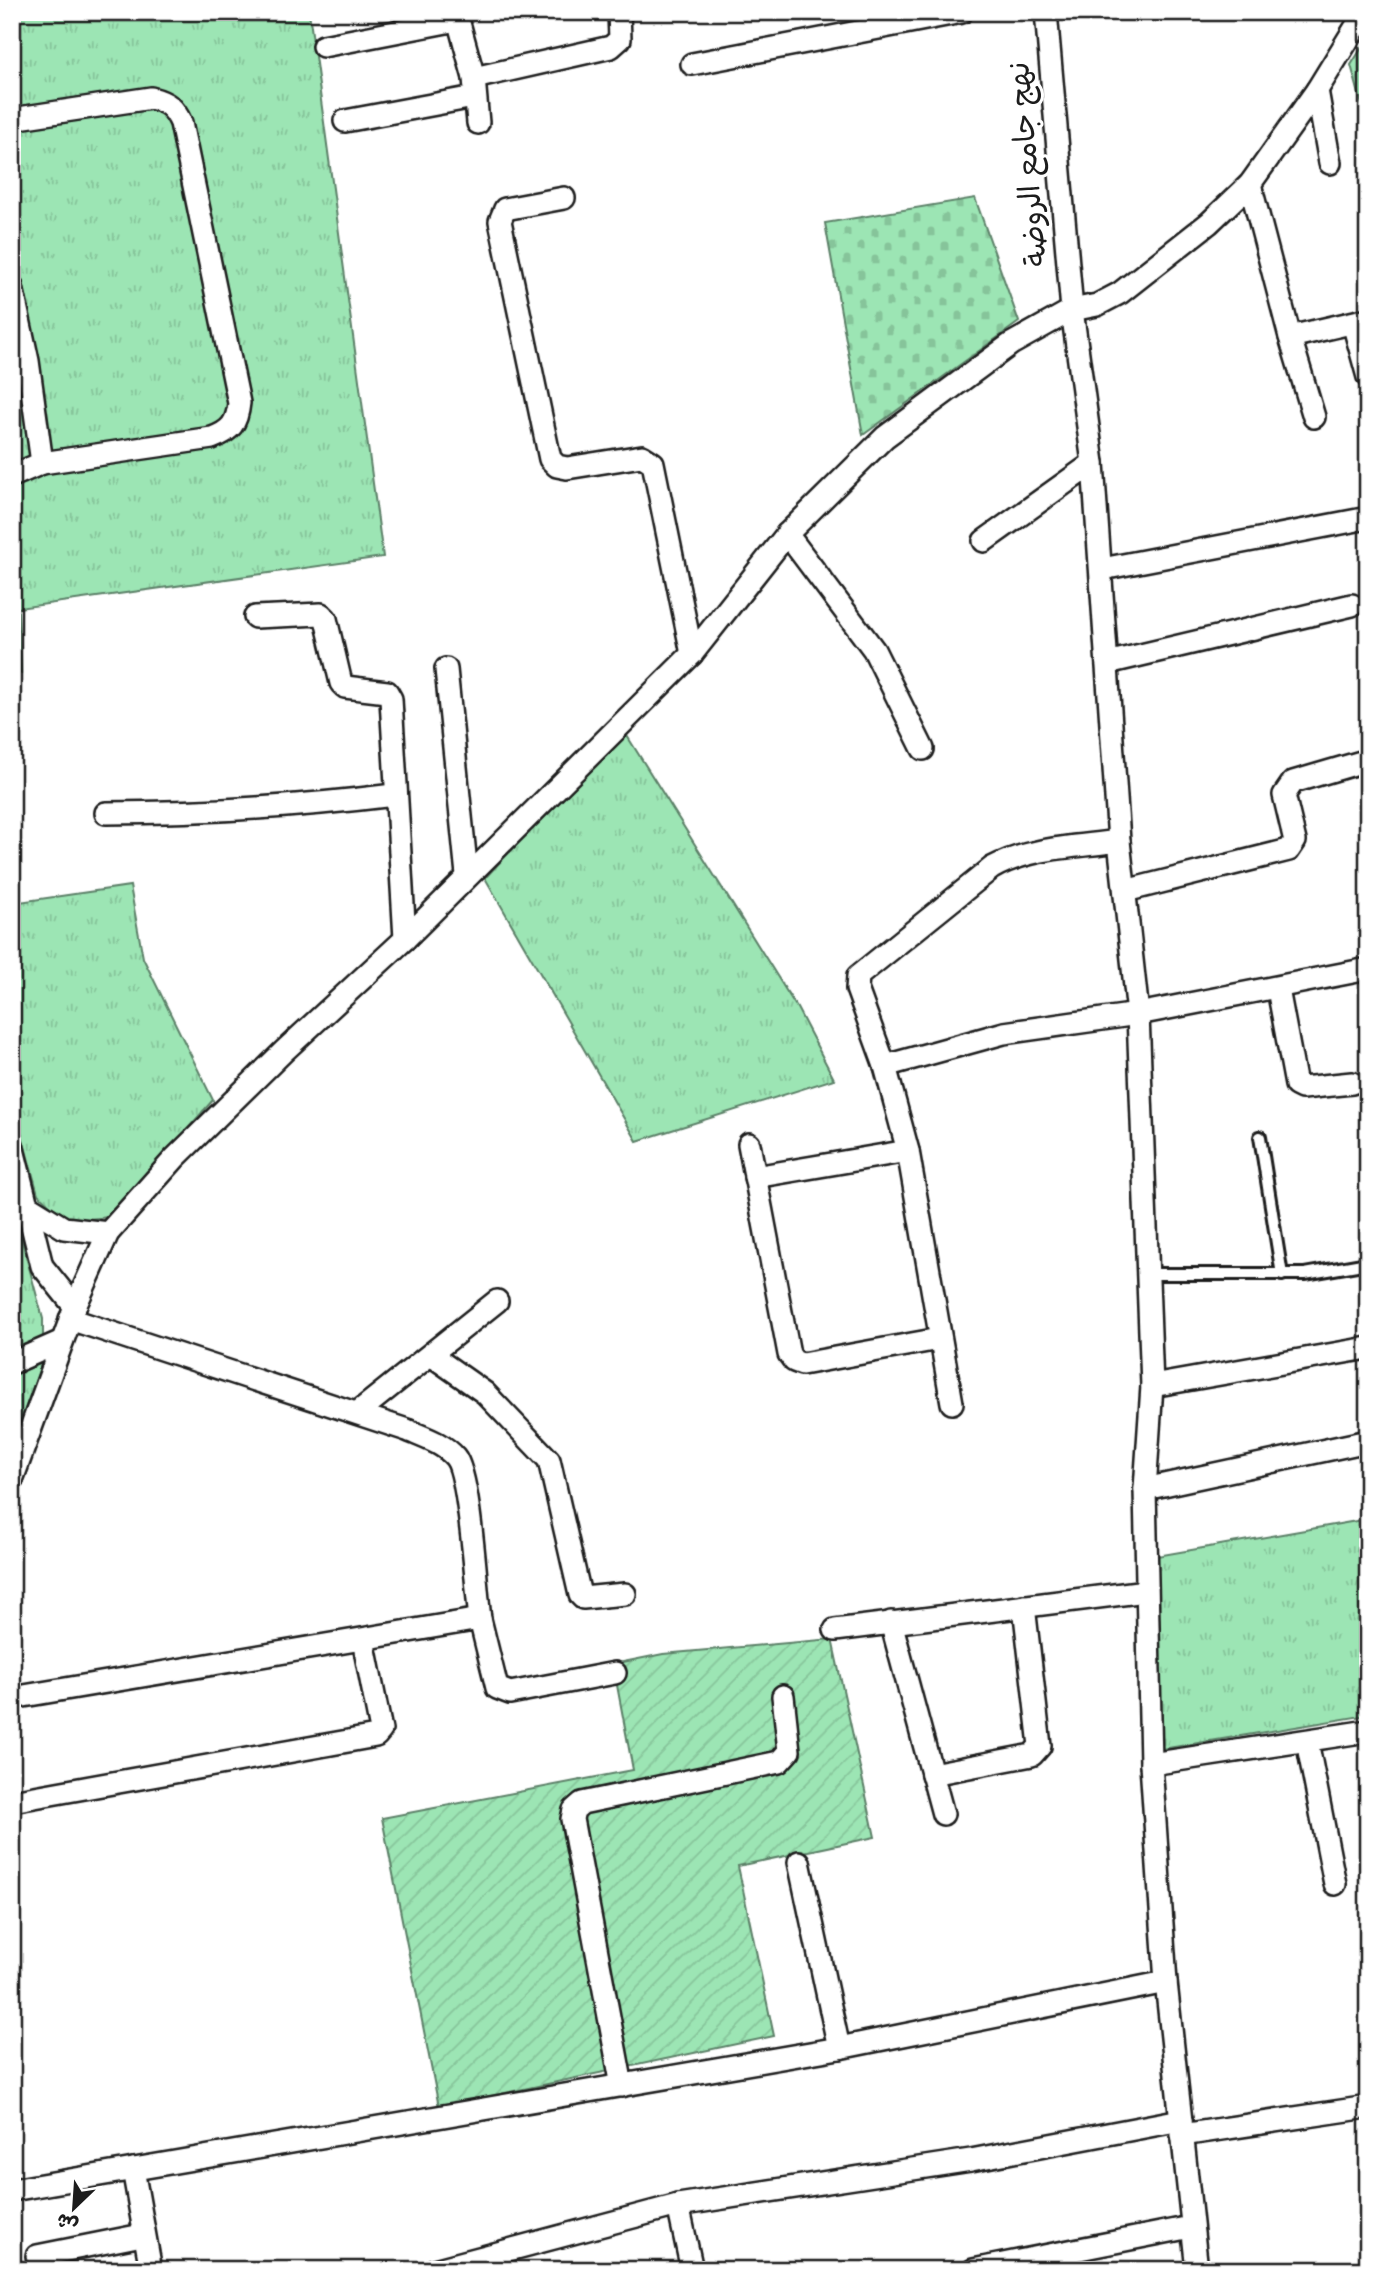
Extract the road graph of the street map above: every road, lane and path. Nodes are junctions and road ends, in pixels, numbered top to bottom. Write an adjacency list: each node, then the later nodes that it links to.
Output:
1 (619, 12): 8 (street)
2 (962, 12): 7 (street)
3 (1046, 12): 17 (street, نهج جامع الروضة)
4 (1365, 12): 9 (street)
5 (457, 16): 6 (street); 8 (street)
6 (323, 46)
7 (692, 64)
8 (474, 88): 11 (street); 12 (street)
9 (1317, 90): 13 (street); 14 (street)
10 (12, 119): 22 (street)
11 (345, 121)
12 (478, 123)
13 (1330, 163)
14 (1250, 184): 17 (street); 19 (street)
15 (564, 198): 31 (street)
16 (12, 287): 22 (street)
17 (1072, 310): 23 (street, نهج جامع الروضة); 26 (street)
18 (1361, 321): 19 (street); 20 (street)
19 (1290, 337): 21 (street)
20 (1368, 377)
21 (1314, 417)
22 (42, 463): 24 (street)
23 (1093, 463): 27 (street); 28 (street, نهج جامع الروضة)
24 (12, 476)
25 (1368, 518): 28 (street)
26 (787, 534): 31 (street); 34 (street)
27 (984, 541)
28 (1102, 569): 32 (street, نهج جامع الروضة)
29 (1352, 605): 32 (street)
30 (254, 617): 36 (street)
31 (692, 653): 39 (street)
32 (1107, 663): 38 (street, نهج جامع الروضة)
33 (446, 669): 39 (street)
34 (923, 749)
35 (1368, 760): 40 (street)
36 (394, 796): 37 (street); 41 (street)
37 (106, 813)
38 (1119, 841): 40 (street, نهج جامع الروضة); 45 (street)
39 (467, 875): 41 (street)
40 (1125, 891): 44 (street, نهج جامع الروضة)
41 (405, 939): 53 (street)
42 (1368, 969): 43 (street)
43 (1278, 989): 44 (street); 46 (street)
44 (1138, 1014): 45 (street); 55 (street, نهج جامع الروضة)
45 (885, 1066): 50 (street)
46 (1352, 1083)
47 (1260, 1137): 56 (lane)
48 (749, 1144): 51 (street)
49 (12, 1145): 52 (street)
50 (908, 1151): 51 (street); 59 (street)
51 (755, 1177): 59 (street)
52 (23, 1203): 53 (street); 58 (street)
53 (108, 1233): 58 (street)
54 (1368, 1263): 56 (lane)
55 (1150, 1275): 56 (lane); 64 (street, نهج جامع الروضة)
56 (1282, 1275)
57 (496, 1301): 62 (street)
58 (72, 1313): 60 (street); 66 (street)
59 (939, 1339): 65 (street)
60 (62, 1340): 63 (street); 68 (street)
61 (1368, 1349): 64 (street)
62 (431, 1355): 66 (street); 71 (street)
63 (12, 1363)
64 (1152, 1386): 69 (street, نهج جامع الروضة)
65 (952, 1403)
66 (357, 1413): 73 (street)
67 (1368, 1441): 69 (street)
68 (12, 1479)
69 (1145, 1489): 70 (street, نهج جامع الروضة)
70 (1146, 1591): 72 (street); 82 (street, نهج جامع الروضة)
71 (625, 1594)
72 (1024, 1606): 74 (street); 83 (street)
73 (480, 1619): 76 (street); 77 (street)
74 (891, 1622): 75 (street); 83 (street)
75 (835, 1630)
76 (363, 1640): 79 (street); 84 (street)
77 (615, 1674)
78 (783, 1696): 90 (street)
79 (12, 1698)
80 (1368, 1731): 81 (street)
81 (1307, 1741): 82 (street); 87 (street)
82 (1151, 1764): 88 (street, نهج جامع الروضة)
83 (932, 1774): 85 (street)
84 (12, 1801)
85 (943, 1814)
86 (799, 1861): 89 (street)
87 (1335, 1884)
88 (1166, 1982): 89 (street); 92 (street, نهج جامع الروضة)
89 (839, 2048): 90 (street)
90 (622, 2086): 93 (street)
91 (1368, 2107): 92 (street)
92 (1181, 2128): 95 (street); 96 (street, نهج جامع الروضة)
93 (134, 2169): 94 (street); 97 (street)
94 (12, 2190)
95 (678, 2205): 99 (street); 102 (street)
96 (1191, 2227): 103 (street); 104 (street, نهج جامع الروضة)
97 (142, 2235): 98 (street); 100 (street)
98 (37, 2256)
99 (502, 2260): 101 (street)
100 (150, 2270)
101 (434, 2270)
102 (692, 2270)
103 (973, 2270)
104 (1197, 2270)

